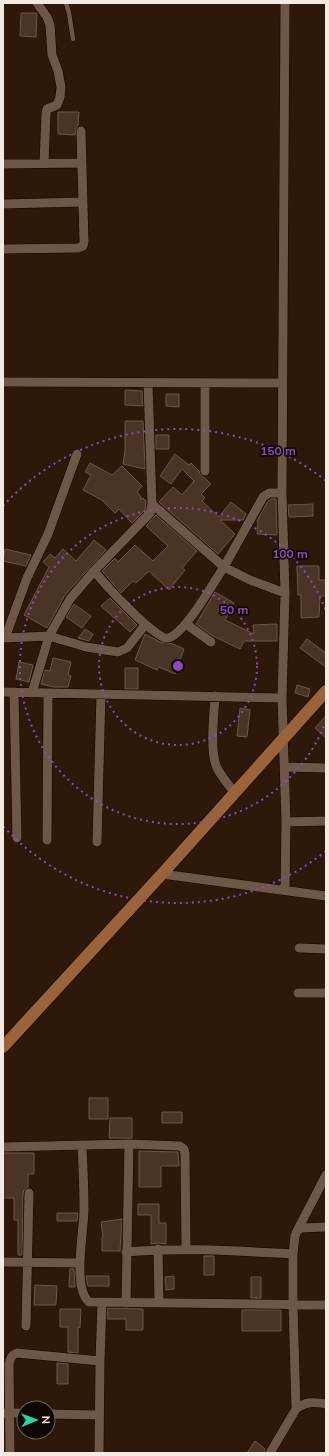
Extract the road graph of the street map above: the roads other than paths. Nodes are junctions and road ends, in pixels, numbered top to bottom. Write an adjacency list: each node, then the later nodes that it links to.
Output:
1 (37, 3): 6 (street)
2 (66, 3): 4 (lane)
3 (285, 3): 15 (street)
4 (73, 40)
5 (81, 131): 7 (street)
6 (44, 163): 7 (street); 8 (street)
7 (81, 163): 9 (street)
8 (3, 164)
9 (83, 202): 10 (street); 11 (street)
10 (3, 204)
11 (3, 249)
12 (3, 382): 13 (street)
13 (148, 383): 14 (street); 19 (street)
14 (205, 383): 15 (street); 17 (street)
15 (282, 383): 18 (street)
16 (77, 454): 26 (street)
17 (204, 471)
18 (282, 493): 20 (street); 22 (street)
19 (152, 504): 20 (street); 21 (street)
20 (224, 567): 22 (street); 23 (street)
21 (94, 571): 24 (street); 25 (street)
22 (284, 593): 35 (street)
23 (186, 624): 24 (street); 27 (street)
24 (145, 625): 25 (street)
25 (49, 636): 26 (street); 31 (street)
26 (4, 638)
27 (211, 642)
28 (326, 691): 36 (street)
29 (3, 692): 30 (street)
30 (14, 692): 31 (street); 42 (street)
31 (32, 693): 32 (street)
32 (48, 693): 33 (street); 43 (street)
33 (101, 694): 34 (street); 44 (street)
34 (215, 696): 35 (street); 39 (street)
35 (282, 698): 36 (street)
36 (283, 739): 37 (street); 39 (street)
37 (285, 767): 38 (street); 41 (street)
38 (326, 768)
39 (235, 793): 45 (street)
40 (326, 821): 41 (street)
41 (286, 822): 46 (street)
42 (17, 838)
43 (47, 840)
44 (97, 842)
45 (162, 874): 46 (street); 52 (street)
46 (285, 890): 47 (street)
47 (326, 896)
48 (299, 948): 49 (street)
49 (326, 949)
50 (298, 993): 51 (street)
51 (326, 993)
52 (3, 1047)
53 (129, 1144): 54 (street); 62 (street); 63 (street)
54 (82, 1145): 55 (street); 67 (street)
55 (3, 1147)
56 (326, 1175): 57 (street)
57 (323, 1186): 60 (street)
58 (29, 1193): 66 (street)
59 (326, 1227): 60 (street)
60 (297, 1231): 64 (street)
61 (158, 1249): 62 (street); 63 (street); 69 (street)
62 (186, 1249): 64 (street)
63 (126, 1252): 70 (street)
64 (293, 1254): 71 (street)
65 (3, 1262): 66 (street)
66 (28, 1262): 67 (street); 73 (street)
67 (79, 1263): 68 (street)
68 (102, 1302): 70 (street); 74 (street)
69 (159, 1302): 70 (street); 71 (street)
70 (126, 1303)
71 (294, 1305): 72 (street); 76 (street)
72 (326, 1305)
73 (26, 1326)
74 (100, 1361): 77 (street); 80 (street)
75 (326, 1404): 76 (street)
76 (296, 1409): 83 (street)
77 (6, 1412): 78 (street); 81 (street)
78 (16, 1413)
79 (56, 1414): 80 (street)
80 (99, 1415): 82 (street)
81 (10, 1453)
82 (99, 1453)
83 (270, 1453)

